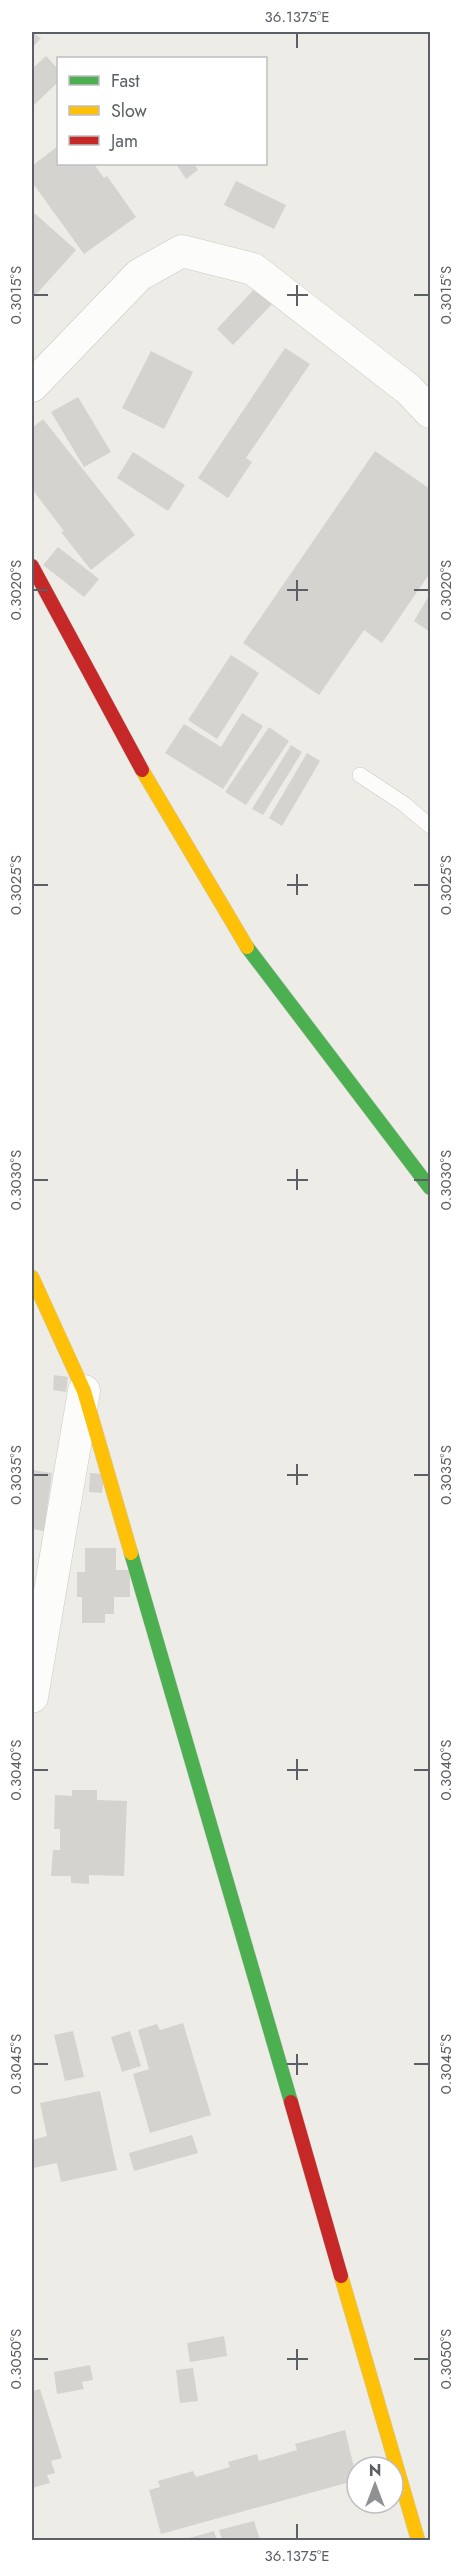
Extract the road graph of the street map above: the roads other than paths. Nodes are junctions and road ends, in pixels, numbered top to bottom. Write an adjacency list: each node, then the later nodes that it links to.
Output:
1 (35, 374): 2 (street)
2 (430, 412)
3 (32, 566): 6 (street)
4 (360, 775): 5 (lane)
5 (430, 826)
6 (430, 1188)
7 (32, 1277): 8 (street)
8 (84, 1391): 9 (street); 10 (street)
9 (32, 1696)
10 (418, 2541)

